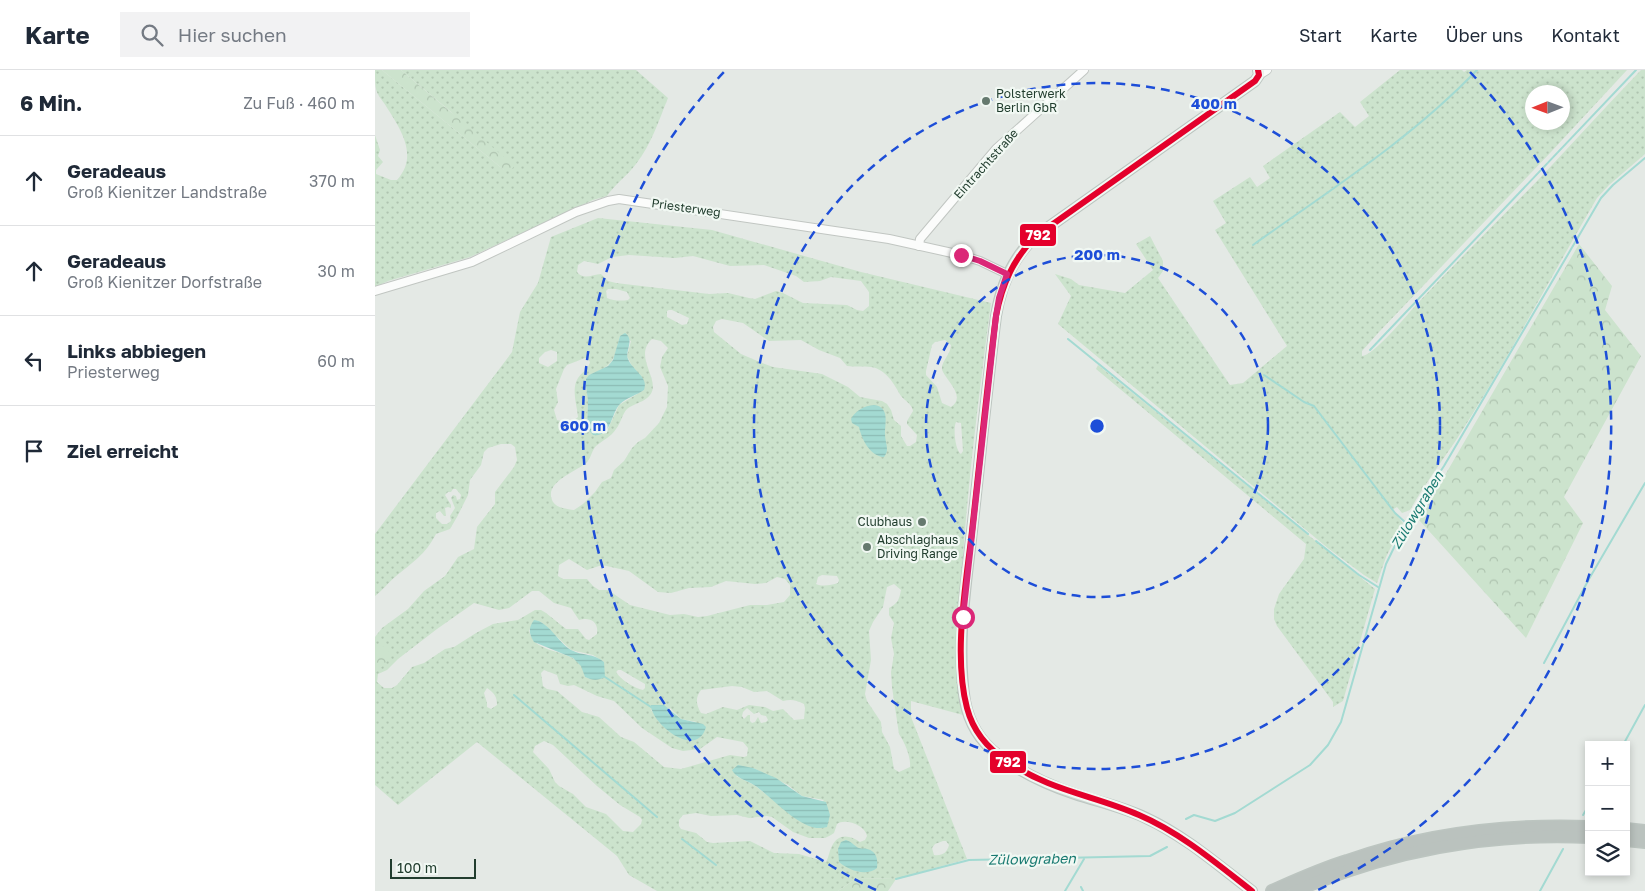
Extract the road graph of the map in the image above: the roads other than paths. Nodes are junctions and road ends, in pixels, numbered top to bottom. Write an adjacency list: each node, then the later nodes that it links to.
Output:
1 (1084, 70): 3 (street, Eintrachtstraße)
2 (1262, 72): 4 (main road)
3 (919, 246): 4 (street, Priesterweg); 5 (street, Priesterweg)
4 (1007, 274): 12 (main road)
5 (375, 291)
6 (1585, 827): 13 (highway)
7 (1630, 829): 8 (highway)
8 (1645, 831)
9 (1585, 837): 14 (highway)
10 (1630, 840): 11 (highway)
11 (1645, 842)
12 (1252, 891)
13 (1272, 891)
14 (1295, 891)

